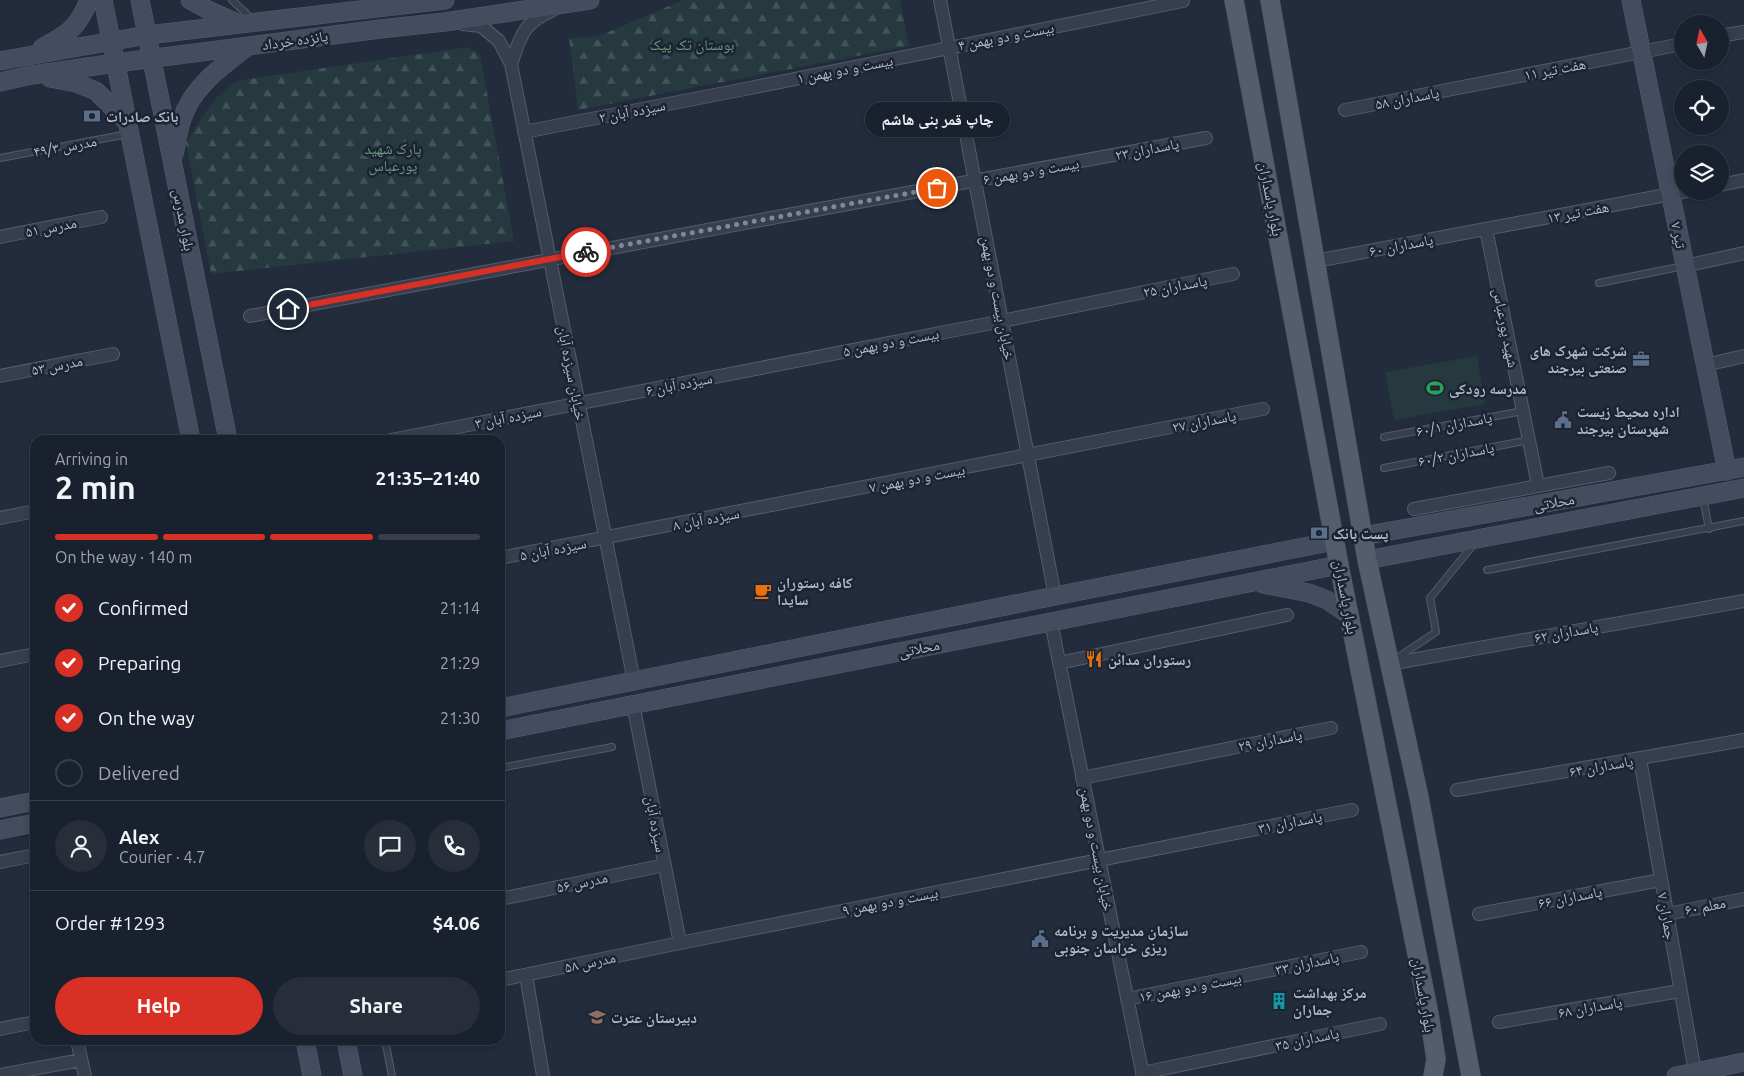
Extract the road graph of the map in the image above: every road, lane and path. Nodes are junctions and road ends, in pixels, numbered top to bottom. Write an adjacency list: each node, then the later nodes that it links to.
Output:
1 (89, 0): 26 (main road)
2 (103, 0): 21 (main road)
3 (140, 0): 20 (main road, بلوار مدرس)
4 (190, 0): 16 (main road)
5 (232, 0): 16 (lane)
6 (445, 0): 14 (main road, پانزده خرداد)
7 (590, 0): 13 (main road, پانزده خرداد)
8 (940, 0): 24 (street, خیابان بیست و دو بهمن)
9 (1234, 0): 88 (main road, بلوار پاسداران)
10 (1270, 0): 53 (main road, بلوار پاسداران)
11 (1631, 0): 25 (main road, ۷ تیر)
12 (1183, 1): 24 (street, بیست و دو بهمن ۴)
13 (566, 4): 15 (main road, پانزده خرداد); 30 (street, خیابان سیزده آبان)
14 (374, 10): 16 (main road, پانزده خرداد); 17 (main road)
15 (445, 22): 17 (main road, پانزده خرداد); 30 (street, خیابان سیزده آبان)
16 (248, 24): 20 (main road, پانزده خرداد)
17 (377, 29): 23 (main road, پانزده خرداد)
18 (1744, 32): 19 (street)
19 (1729, 34)
20 (147, 36): 21 (main road, پانزده خرداد); 27 (main road, بلوار مدرس)
21 (111, 40): 26 (main road, پانزده خرداد); 29 (main road)
22 (1674, 46): 25 (street, هفت تیر ۱۱)
23 (247, 47): 27 (main road, پانزده خرداد); 41 (main road)
24 (949, 48): 34 (street, بیست و دو بهمن ۱); 44 (street, خیابان بیست و دو بهمن)
25 (1641, 52): 33 (street, هفت تیر ۱۱); 42 (main road, ۷ تیر)
26 (28, 55): 28 (main road, پانزده خرداد)
27 (152, 59): 29 (main road, پانزده خرداد); 41 (main road, بلوار مدرس)
28 (0, 61)
29 (116, 63): 31 (main road, پانزده خرداد); 36 (main road)
30 (511, 64): 37 (street, خیابان سیزده آبان)
31 (32, 75): 32 (main road, پانزده خرداد); 36 (main road)
32 (0, 82)
33 (1468, 86): 35 (street, پاسداران ۵۸)
34 (740, 90): 37 (street, سیزده آبان ۲)
35 (1345, 110)
36 (128, 128): 39 (lane, مدرس ۴۹/۳); 67 (main road)
37 (524, 132): 52 (street, خیابان سیزده آبان)
38 (1206, 138): 40 (street, پاسداران ۲۳)
39 (0, 158)
40 (1088, 160): 44 (street, بیست و دو بهمن ۶)
41 (172, 161): 68 (main road, بلوار مدرس)
42 (1674, 174)
43 (1744, 180): 45 (street)
44 (975, 181): 52 (street, بیست و دو بهمن ۶); 58 (street, خیابان بیست و دو بهمن)
45 (1729, 183)
46 (1674, 194): 49 (street, هفت تیر ۱۳)
47 (1680, 200): 54 (main road, ۷ تیر)
48 (101, 217): 50 (street, مدرس ۵۱)
49 (1486, 229): 53 (street, پاسداران ۶۰); 66 (street, شهید پورعباس)
50 (0, 237)
51 (1744, 254): 54 (street)
52 (550, 259): 57 (street, بیست و دو بهمن ۶); 64 (street, خیابان سیزده آبان)
53 (1316, 261): 85 (main road, بلوار پاسداران)
54 (1685, 266): 56 (lane); 62 (main road, ۷ تیر)
55 (1234, 274): 58 (street, پاسداران ۲۵)
56 (1599, 283)
57 (250, 316)
58 (1002, 321): 61 (street, بیست و دو بهمن ۵); 72 (street, خیابان بیست و دو بهمن)
59 (113, 354): 63 (street, مدرس ۵۳)
60 (1744, 356): 62 (street)
61 (780, 364): 64 (street, سیزده آبان ۶)
62 (1705, 365): 74 (main road, ۷ تیر)
63 (0, 376)
64 (578, 403): 69 (street, سیزده آبان ۳); 87 (street, خیابان سیزده آبان)
65 (1263, 409): 72 (street, پاسداران ۲۷)
66 (1523, 411): 70 (lane, پاسداران ۶۰/۱); 71 (street, شهید پورعباس)
67 (190, 435)
68 (227, 435)
69 (418, 435)
70 (1384, 437)
71 (1529, 440): 73 (lane, پاسداران ۶۰/۲); 76 (street, شهید پورعباس)
72 (1028, 456): 79 (street, بیست و دو بهمن ۷); 94 (street, خیابان بیست و دو بهمن)
73 (1384, 468)
74 (1735, 469): 85 (main road, محلاتی)
75 (1609, 473): 76 (street)
76 (1538, 485): 80 (street)
77 (1744, 488): 78 (main road, محلاتی)
78 (1703, 496): 84 (lane); 86 (main road, محلاتی)
79 (806, 499): 87 (street, سیزده آبان ۸)
80 (1414, 509)
81 (30, 512): 82 (street)
82 (0, 518)
83 (1744, 521): 84 (lane)
84 (1709, 529): 92 (lane)
85 (1363, 536): 88 (main road); 90 (main road, بلوار پاسداران)
86 (1480, 538): 90 (main road, محلاتی); 102 (lane)
87 (605, 539): 89 (street, سیزده آبان ۵); 103 (street, خیابان سیزده آبان)
88 (1334, 542): 91 (main road, بلوار پاسداران); 94 (main road, محلاتی)
89 (505, 557)
90 (1367, 560): 91 (main road); 102 (main road, بلوار پاسداران)
91 (1339, 565): 93 (main road, محلاتی); 97 (main road, بلوار پاسداران)
92 (1486, 570)
93 (1256, 582): 97 (main road); 98 (main road, محلاتی)
94 (1055, 596): 103 (main road, محلاتی)
95 (1744, 601): 102 (street, پاسداران ۶۲)
96 (1288, 615): 101 (street)
97 (1349, 615): 153 (main road, بلوار پاسداران)
98 (1051, 622): 101 (street, خیابان بیست و دو بهمن); 104 (main road, محلاتی)
99 (30, 655): 100 (street)
100 (0, 661)
101 (1059, 663): 112 (street, خیابان بیست و دو بهمن)
102 (1389, 664): 154 (main road, بلوار پاسداران)
103 (634, 681): 105 (main road, محلاتی)
104 (633, 704): 107 (main road, محلاتی); 122 (street, سیزده آبان)
105 (505, 707)
106 (1331, 728): 112 (street, پاسداران ۲۹)
107 (505, 730)
108 (1744, 740): 110 (street, پاسداران ۶۴)
109 (612, 746): 111 (lane)
110 (1640, 759): 113 (street, پاسداران ۶۴); 123 (street, جماران ۷)
111 (505, 767)
112 (1082, 778): 120 (street, خیابان بیست و دو بهمن)
113 (1457, 790)
114 (30, 802): 115 (main road)
115 (0, 808)
116 (1352, 810): 120 (street, پاسداران ۳۱)
117 (30, 824): 118 (main road)
118 (0, 830)
119 (30, 856): 121 (street)
120 (1099, 859): 128 (street, بیست و دو بهمن ۹); 134 (street, خیابان بیست و دو بهمن)
121 (0, 862)
122 (665, 865): 124 (street, مدرس ۵۶); 128 (street, سیزده آبان)
123 (1661, 880): 126 (street, پاسداران ۶۶); 127 (street, جماران ۷)
124 (505, 898)
125 (1744, 898): 127 (street, معلم ۶۰)
126 (1479, 914)
127 (1667, 914): 133 (street, جماران ۷)
128 (680, 943): 131 (street, مدرس ۵۸)
129 (1361, 952): 130 (street, پاسداران ۳۳)
130 (1253, 974): 134 (street, بیست و دو بهمن ۱۶)
131 (526, 975): 132 (street, مدرس ۵۸); 152 (street)
132 (505, 979)
133 (1680, 991): 135 (street, پاسداران ۶۸); 145 (street, جماران ۷)
134 (1127, 1000): 147 (street, خیابان بیست و دو بهمن)
135 (1500, 1022)
136 (30, 1023): 138 (street)
137 (1380, 1024): 147 (street, پاسداران ۳۵)
138 (0, 1029)
139 (78, 1045): 143 (street)
140 (306, 1045): 149 (main road)
141 (347, 1045): 150 (main road)
142 (386, 1045): 151 (lane)
143 (81, 1060): 146 (street); 148 (street)
144 (1744, 1062): 145 (main road)
145 (1695, 1072): 155 (main road)
146 (0, 1075)
147 (1143, 1075)
148 (84, 1076)
149 (312, 1076)
150 (353, 1076)
151 (392, 1076)
152 (543, 1076)
153 (1433, 1076)
154 (1471, 1076)
155 (1676, 1076)

